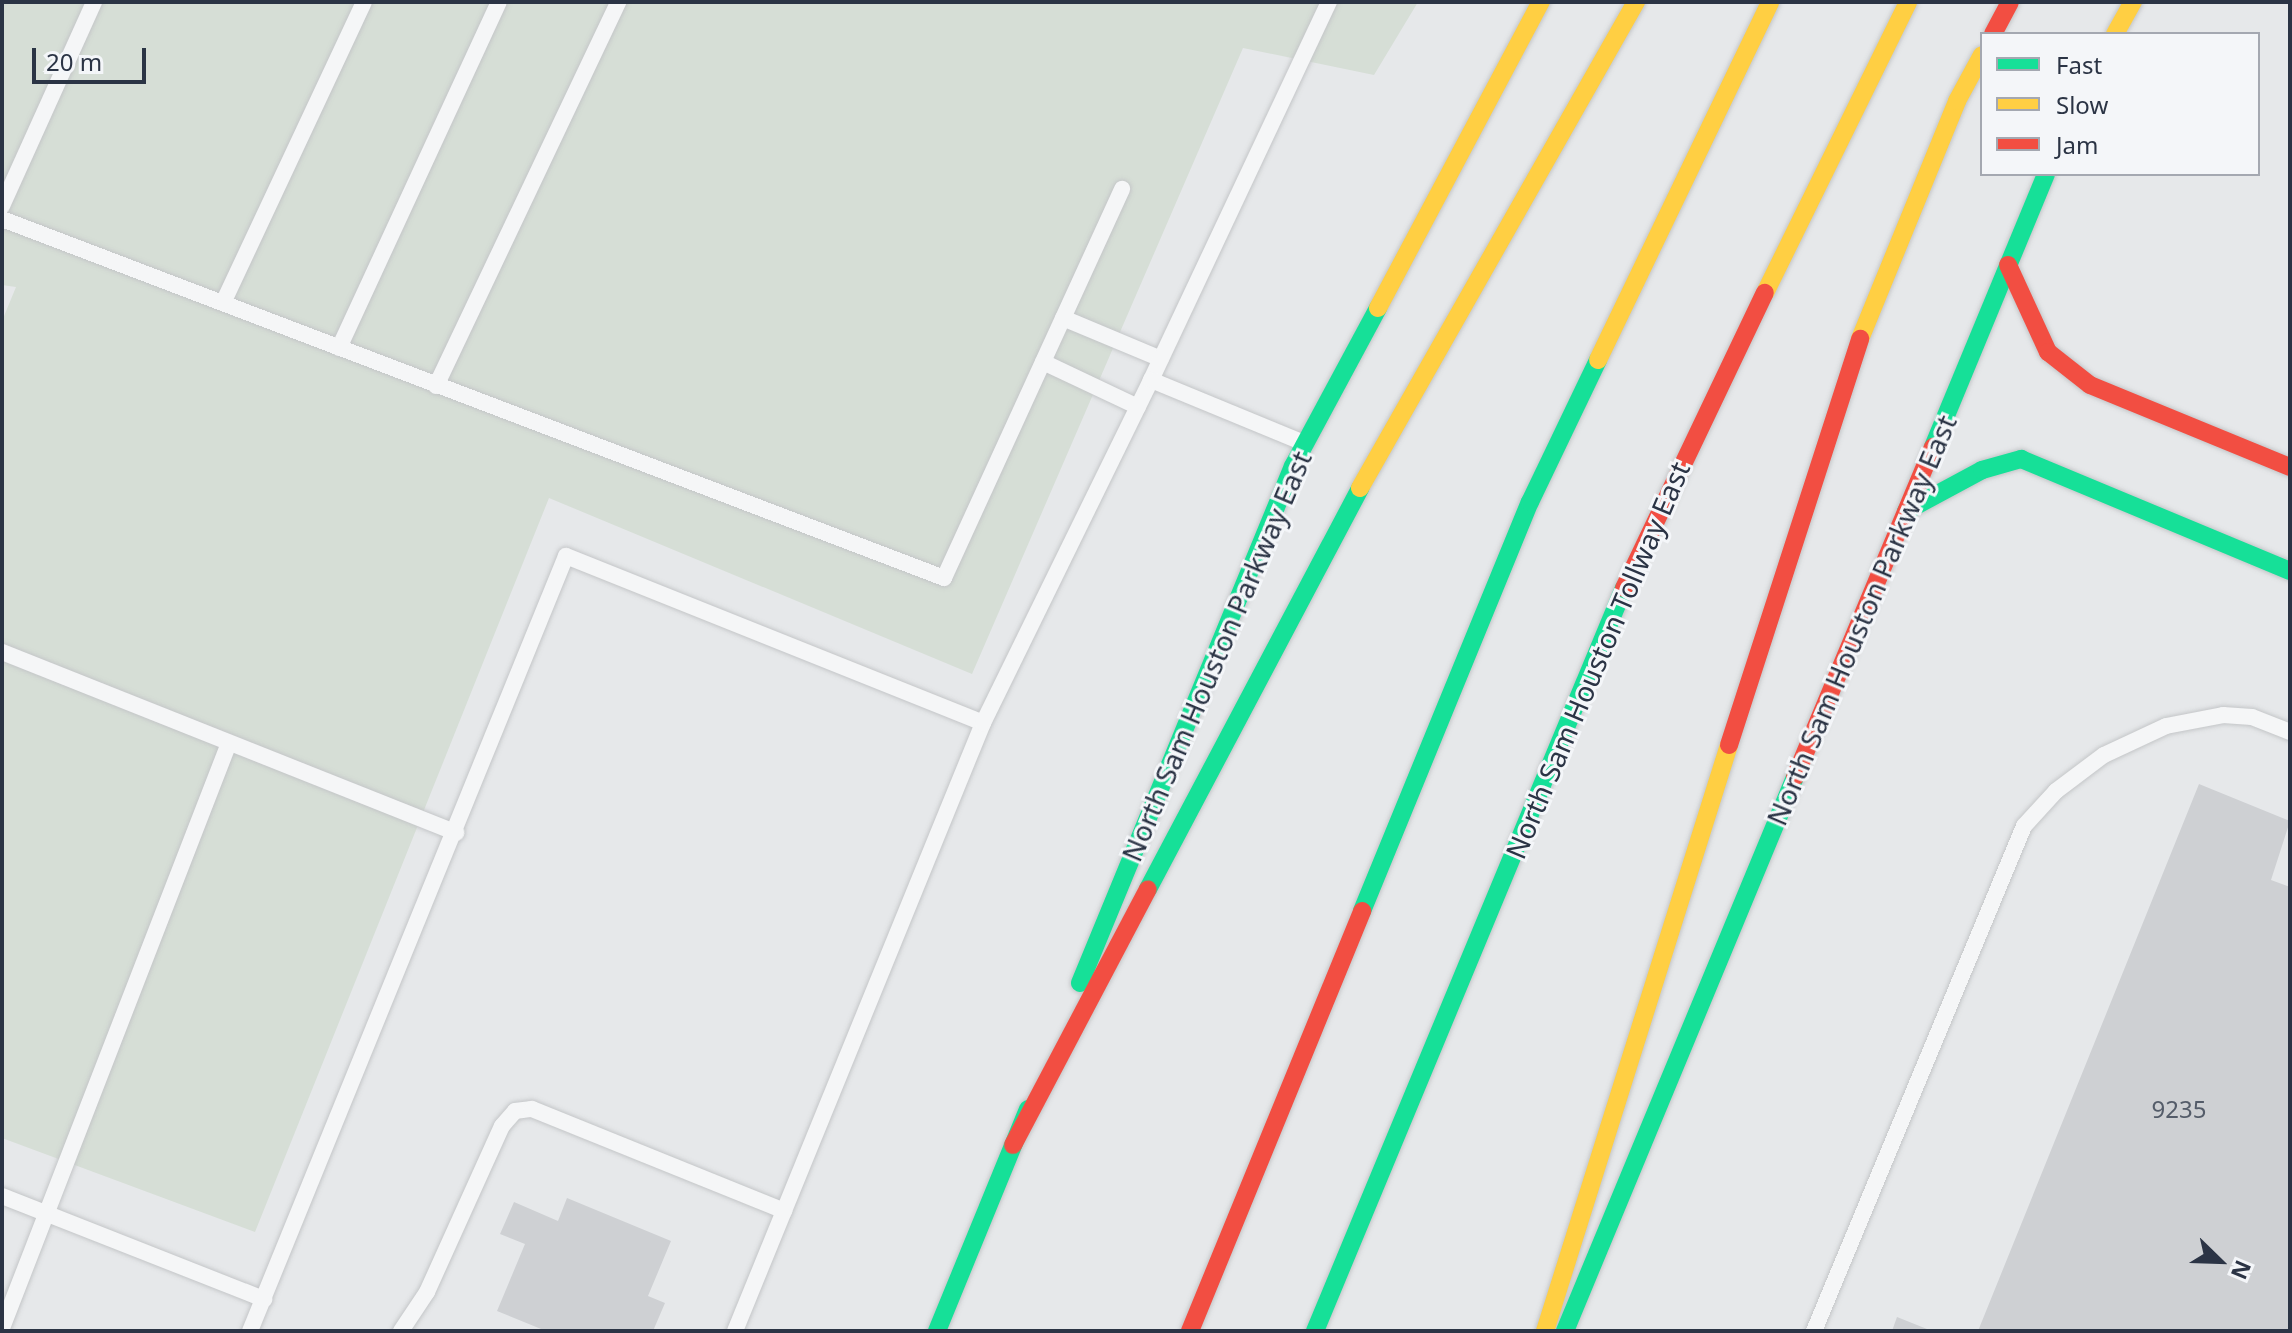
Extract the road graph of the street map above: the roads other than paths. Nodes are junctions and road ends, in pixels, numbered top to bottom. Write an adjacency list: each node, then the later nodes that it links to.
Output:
1 (94, 2): 17 (lane)
2 (364, 2): 20 (lane)
3 (499, 2): 22 (lane)
4 (618, 2): 26 (lane)
5 (1329, 2): 23 (lane)
6 (1541, 2): 28 (main road, North Sam Houston Parkway East)
7 (1636, 2): 37 (main road)
8 (1770, 2): 47 (main road)
9 (1908, 2): 48 (main road, North Sam Houston Tollway East)
10 (2010, 2): 12 (main road)
11 (2133, 2): 13 (main road)
12 (1994, 32)
13 (2116, 32)
14 (1980, 59): 49 (main road)
15 (2045, 176): 19 (main road, North Sam Houston Parkway East)
16 (1122, 189): 21 (lane)
17 (2, 206)
18 (2, 219): 20 (lane)
19 (2008, 265): 29 (main road); 30 (main road, North Sam Houston Parkway East)
20 (223, 303): 22 (lane)
21 (1063, 318): 23 (lane); 24 (lane)
22 (339, 348): 26 (lane)
23 (1161, 359): 25 (lane)
24 (1043, 362): 26 (lane); 27 (lane)
25 (1151, 380): 27 (lane); 28 (lane)
26 (436, 386)
27 (1138, 407): 33 (lane)
28 (1305, 444): 37 (main road, North Sam Houston Parkway East)
29 (2290, 467)
30 (1906, 511): 31 (main road); 50 (main road, North Sam Houston Parkway East)
31 (2290, 571)
32 (2, 652): 35 (lane)
33 (983, 723): 36 (lane); 39 (lane)
34 (2290, 732): 51 (lane)
35 (229, 743): 36 (lane); 40 (lane)
36 (456, 833): 41 (lane)
37 (1013, 1145): 46 (main road, North Sam Houston Parkway East)
38 (2, 1196): 40 (lane)
39 (784, 1211): 44 (lane); 45 (lane)
40 (44, 1212): 41 (lane); 42 (lane)
41 (264, 1299): 43 (lane)
42 (2, 1328)
43 (250, 1331)
44 (401, 1331)
45 (735, 1331)
46 (937, 1331)
47 (1190, 1331)
48 (1315, 1331)
49 (1545, 1331)
50 (1565, 1331)
51 (1814, 1331)

